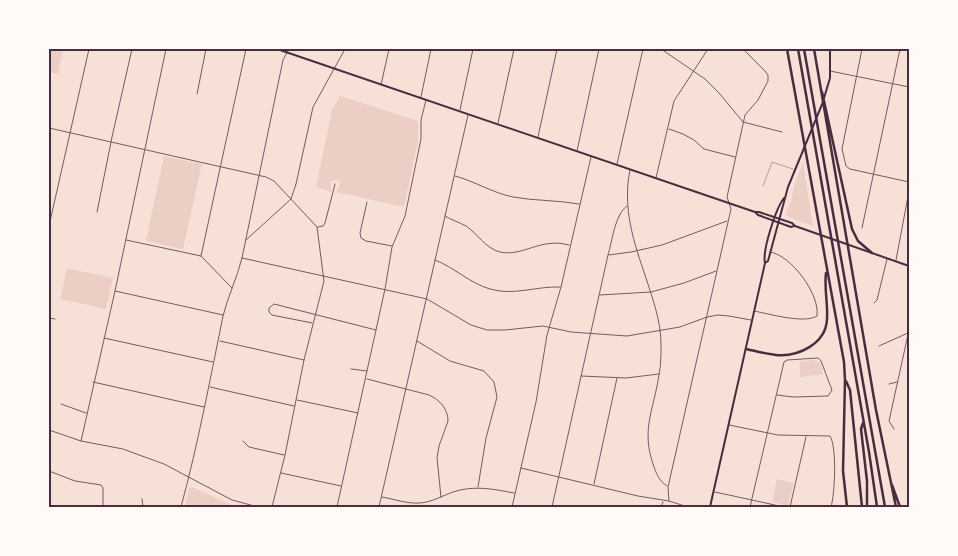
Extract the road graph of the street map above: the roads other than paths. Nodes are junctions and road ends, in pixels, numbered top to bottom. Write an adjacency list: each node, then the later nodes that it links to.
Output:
1 (89, 49): 45 (street)
2 (132, 49): 47 (street)
3 (166, 49): 48 (street)
4 (206, 49): 35 (street)
5 (246, 49): 53 (street)
6 (277, 49): 26 (main road)
7 (290, 49): 26 (street)
8 (346, 49): 27 (street)
9 (389, 49): 32 (street)
10 (431, 49): 36 (street)
11 (473, 49): 38 (street)
12 (514, 49): 41 (street)
13 (557, 49): 46 (street)
14 (600, 49): 49 (street)
15 (643, 49): 52 (street)
16 (661, 49): 29 (street)
17 (708, 49): 29 (street)
18 (743, 49): 40 (street)
19 (787, 49): 97 (highway)
20 (798, 49): 147 (highway)
21 (804, 49): 194 (highway)
22 (814, 49): 34 (highway)
23 (830, 49): 28 (main road)
24 (862, 49): 30 (street)
25 (900, 49): 31 (street)
26 (287, 52): 27 (main road); 57 (street)
27 (334, 68): 32 (main road); 65 (street)
28 (830, 70): 30 (street); 55 (main road)
29 (694, 71): 40 (street); 43 (street)
30 (856, 76): 31 (street); 56 (street)
31 (893, 84): 33 (street); 56 (street)
32 (381, 85): 36 (main road)
33 (909, 87)
34 (821, 90): 88 (highway); 158 (highway)
35 (197, 94)
36 (420, 97): 37 (main road)
37 (426, 99): 38 (main road); 85 (street)
38 (460, 111): 39 (main road)
39 (468, 114): 41 (main road); 58 (street)
40 (743, 122): 44 (street); 51 (street)
41 (498, 124): 46 (main road)
42 (49, 128): 45 (street)
43 (668, 129): 51 (street); 59 (street)
44 (782, 132)
45 (69, 133): 47 (street); 78 (street)
46 (538, 137): 49 (main road)
47 (111, 142): 48 (street); 70 (street)
48 (144, 150): 53 (street); 82 (street)
49 (577, 151): 50 (main road)
50 (591, 156): 52 (main road); 68 (street)
51 (736, 157): 67 (street)
52 (616, 165): 54 (main road)
53 (220, 166): 57 (street); 90 (street)
54 (630, 169): 59 (main road); 69 (street)
55 (795, 170): 62 (lane); 64 (main road)
56 (874, 174): 60 (street); 81 (street)
57 (258, 175): 65 (street); 83 (street)
58 (453, 176): 68 (street); 72 (street)
59 (656, 178): 67 (main road)
60 (909, 182)
61 (335, 184): 80 (street)
62 (763, 186)
63 (909, 190): 94 (street)
64 (784, 198): 73 (main road); 74 (main road)
65 (291, 199): 80 (street); 83 (street)
66 (367, 202): 85 (street)
67 (730, 203): 71 (main road); 75 (street)
68 (580, 204): 84 (street)
69 (627, 206): 86 (street); 89 (street)
70 (97, 212)
71 (755, 212): 73 (main road); 76 (main road)
72 (444, 216): 84 (street); 93 (street)
73 (775, 217): 74 (main road); 76 (main road)
74 (779, 219): 77 (main road); 79 (main road)
75 (728, 221): 86 (street); 98 (street)
76 (774, 221): 77 (main road); 95 (main road)
77 (778, 222): 79 (main road); 87 (main road)
78 (49, 224)
79 (795, 226): 88 (main road)
80 (317, 227): 99 (street)
81 (862, 228)
82 (125, 240): 90 (street); 103 (street)
83 (245, 241): 91 (street)
84 (570, 245): 100 (street)
85 (392, 247): 102 (street)
86 (637, 250): 89 (street); 104 (street)
87 (770, 252): 95 (main road); 108 (street)
88 (872, 253): 92 (main road)
89 (608, 255): 105 (street)
90 (201, 256): 101 (street)
91 (242, 258): 99 (street); 101 (street)
92 (887, 258): 94 (main road); 107 (street)
93 (435, 260): 100 (street); 106 (street)
94 (896, 261): 96 (main road)
95 (765, 263): 108 (main road)
96 (909, 266)
97 (827, 269): 125 (highway); 134 (highway)
98 (716, 271): 104 (street); 111 (street)
99 (324, 277): 102 (street); 110 (street)
100 (561, 287): 116 (street)
101 (232, 288): 109 (street)
102 (385, 289): 106 (street); 117 (street)
103 (115, 291): 109 (street); 121 (street)
104 (651, 292): 105 (street); 118 (street)
105 (599, 296): 120 (street)
106 (427, 299): 116 (street); 123 (street)
107 (874, 303)
108 (754, 310): 114 (main road)
109 (224, 315): 122 (street)
110 (315, 315): 115 (street); 115 (street); 117 (street)
111 (706, 317): 114 (street); 118 (street); 165 (street)
112 (49, 318): 113 (street)
113 (55, 319)
114 (751, 321): 125 (main road)
115 (313, 324): 126 (street)
116 (550, 327): 120 (street); 156 (street)
117 (376, 330): 129 (street)
118 (660, 330): 120 (street); 130 (street)
119 (909, 331): 124 (street); 135 (street)
120 (590, 334): 131 (street)
121 (103, 338): 127 (street); 136 (street)
122 (219, 341): 126 (street); 127 (street)
123 (417, 341): 139 (street); 164 (street)
124 (879, 346)
125 (746, 349): 148 (main road)
126 (304, 360): 141 (street)
127 (213, 362): 138 (street)
128 (352, 369): 129 (street)
129 (368, 372): 133 (street)
130 (659, 374): 132 (street); 165 (street)
131 (581, 376): 132 (street); 160 (street)
132 (617, 378): 162 (street)
133 (366, 379): 139 (street); 146 (street)
134 (846, 380): 190 (highway); 191 (highway)
135 (898, 381): 137 (street); 149 (street)
136 (93, 382): 143 (street); 145 (street)
137 (889, 384)
138 (209, 387): 143 (street); 144 (street)
139 (405, 389): 168 (street); 169 (street)
140 (777, 395): 140 (street); 151 (street)
141 (297, 400): 144 (street); 146 (street)
142 (60, 404): 145 (street)
143 (204, 407): 161 (street)
144 (295, 407): 155 (street)
145 (87, 413): 153 (street)
146 (359, 413): 163 (street)
147 (864, 422): 192 (highway); 193 (highway)
148 (728, 425): 151 (street); 166 (main road)
149 (894, 429)
150 (49, 430): 153 (street)
151 (766, 433): 152 (street); 171 (street)
152 (806, 436): 188 (street); 189 (street)
153 (81, 441): 161 (street)
154 (243, 441): 155 (street)
155 (285, 455): 159 (street)
156 (521, 468): 160 (street); 167 (street)
157 (49, 471): 174 (street)
158 (888, 472): 195 (highway); 196 (highway)
159 (280, 473): 163 (street); 178 (street)
160 (559, 476): 162 (street); 182 (street)
161 (189, 478): 176 (street); 177 (street)
162 (594, 485): 172 (street)
163 (342, 487): 179 (street)
164 (478, 487): 167 (street); 169 (street)
165 (668, 487): 173 (street)
166 (714, 492): 171 (street); 185 (main road)
167 (515, 493): 181 (street)
168 (381, 497): 169 (street); 180 (street)
169 (441, 497)
170 (142, 499): 175 (street)
171 (752, 500): 186 (street); 187 (street)
172 (663, 501): 173 (street); 183 (street)
173 (669, 501): 184 (street)
174 (103, 507)
175 (143, 507)
176 (181, 507)
177 (258, 507)
178 (272, 507)
179 (337, 507)
180 (379, 507)
181 (512, 507)
182 (552, 507)
183 (661, 507)
184 (688, 507)
185 (710, 507)
186 (750, 507)
187 (784, 507)
188 (790, 507)
189 (831, 507)
190 (847, 507)
191 (862, 507)
192 (867, 507)
193 (877, 507)
194 (885, 507)
195 (896, 507)
196 (900, 507)

